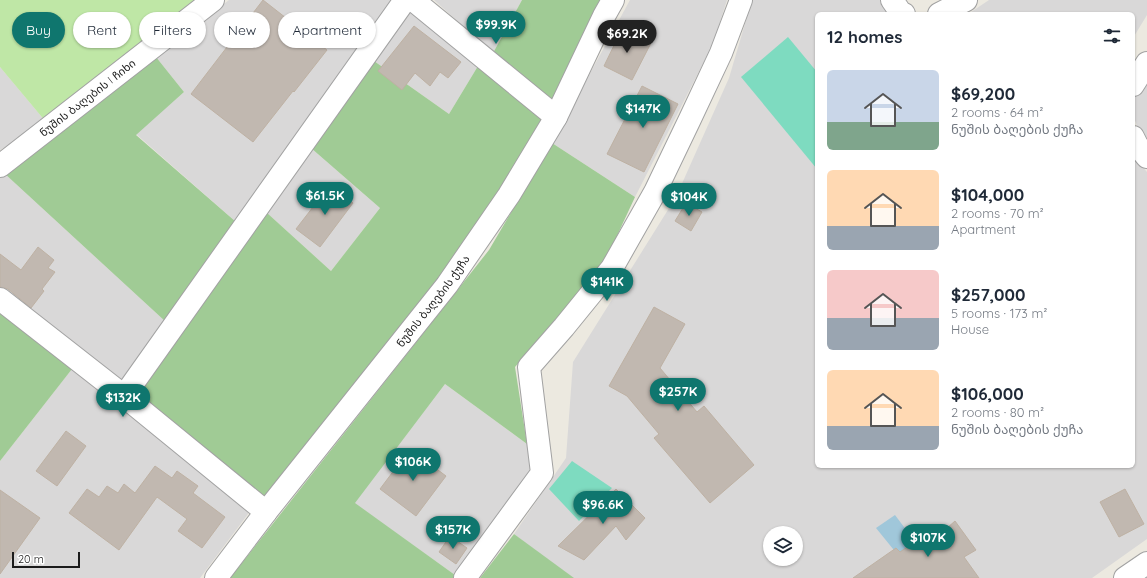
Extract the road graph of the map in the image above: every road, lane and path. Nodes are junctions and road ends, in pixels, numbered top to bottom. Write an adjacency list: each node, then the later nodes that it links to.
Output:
1 (213, 0): 15 (street, ნუშის ბაღების I ჩიხი)
2 (405, 0): 17 (street)
3 (414, 0): 12 (street)
4 (613, 0): 12 (street, ნუშის ბაღების ქუჩა)
5 (741, 0): 21 (street)
6 (892, 0): 8 (street)
7 (966, 0): 9 (street)
8 (900, 12)
9 (943, 12)
10 (1147, 63): 11 (street)
11 (1135, 81)
12 (556, 117): 18 (street, ნუშის ბაღების ქუჩა)
13 (1135, 141): 14 (street)
14 (1147, 156)
15 (0, 166)
16 (0, 299): 17 (street)
17 (124, 396): 18 (street)
18 (266, 512): 20 (street, ნუშის ბაღების ქუჩა)
19 (1147, 563): 22 (street)
20 (216, 578)
21 (465, 578)
22 (1125, 578)

